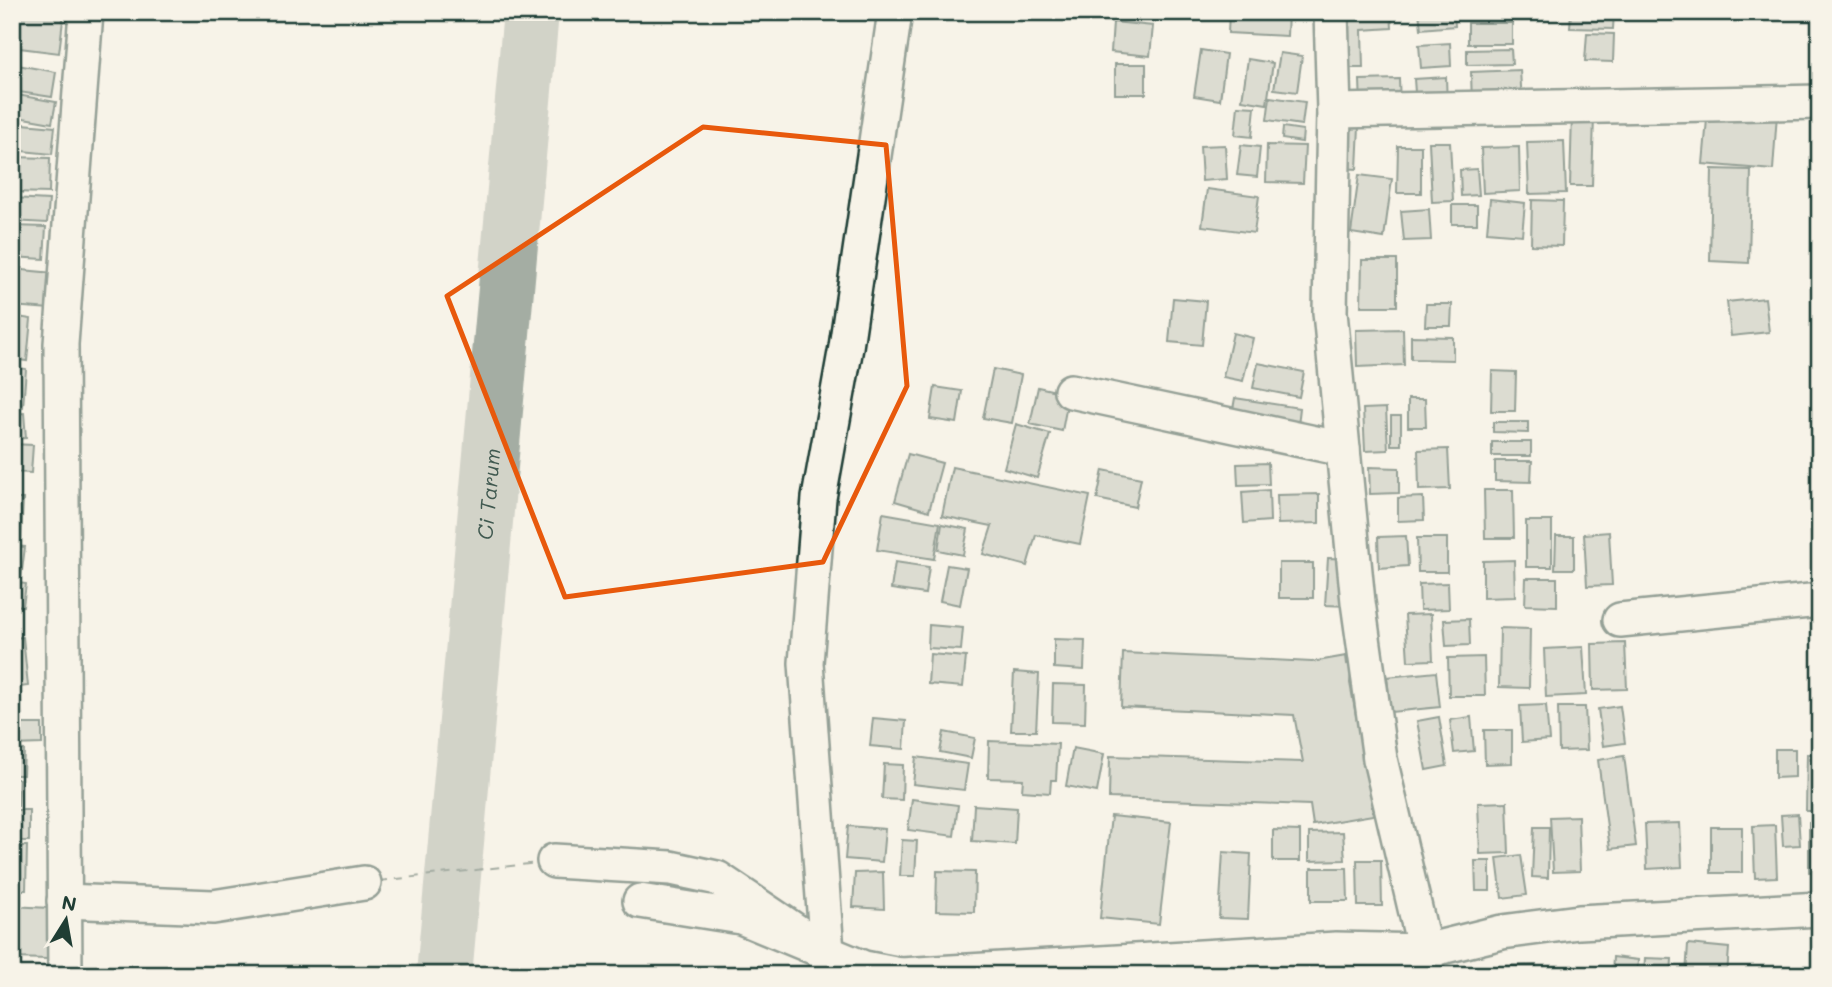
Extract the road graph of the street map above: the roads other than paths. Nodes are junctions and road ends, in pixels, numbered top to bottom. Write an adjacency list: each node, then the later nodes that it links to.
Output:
1 (86, 12): 12 (street)
2 (895, 12): 15 (street)
3 (1331, 12): 5 (street)
4 (1820, 102): 5 (street)
5 (1334, 111): 7 (street)
6 (1071, 391): 7 (street)
7 (1343, 449): 16 (street)
8 (1820, 600): 9 (street)
9 (1620, 620)
10 (554, 861): 15 (street)
11 (364, 883): 12 (street)
12 (64, 901): 17 (street)
13 (640, 901): 15 (street)
14 (1820, 909): 16 (street)
15 (827, 963): 18 (street)
16 (1426, 963): 18 (street)
17 (65, 975)
18 (901, 975)

